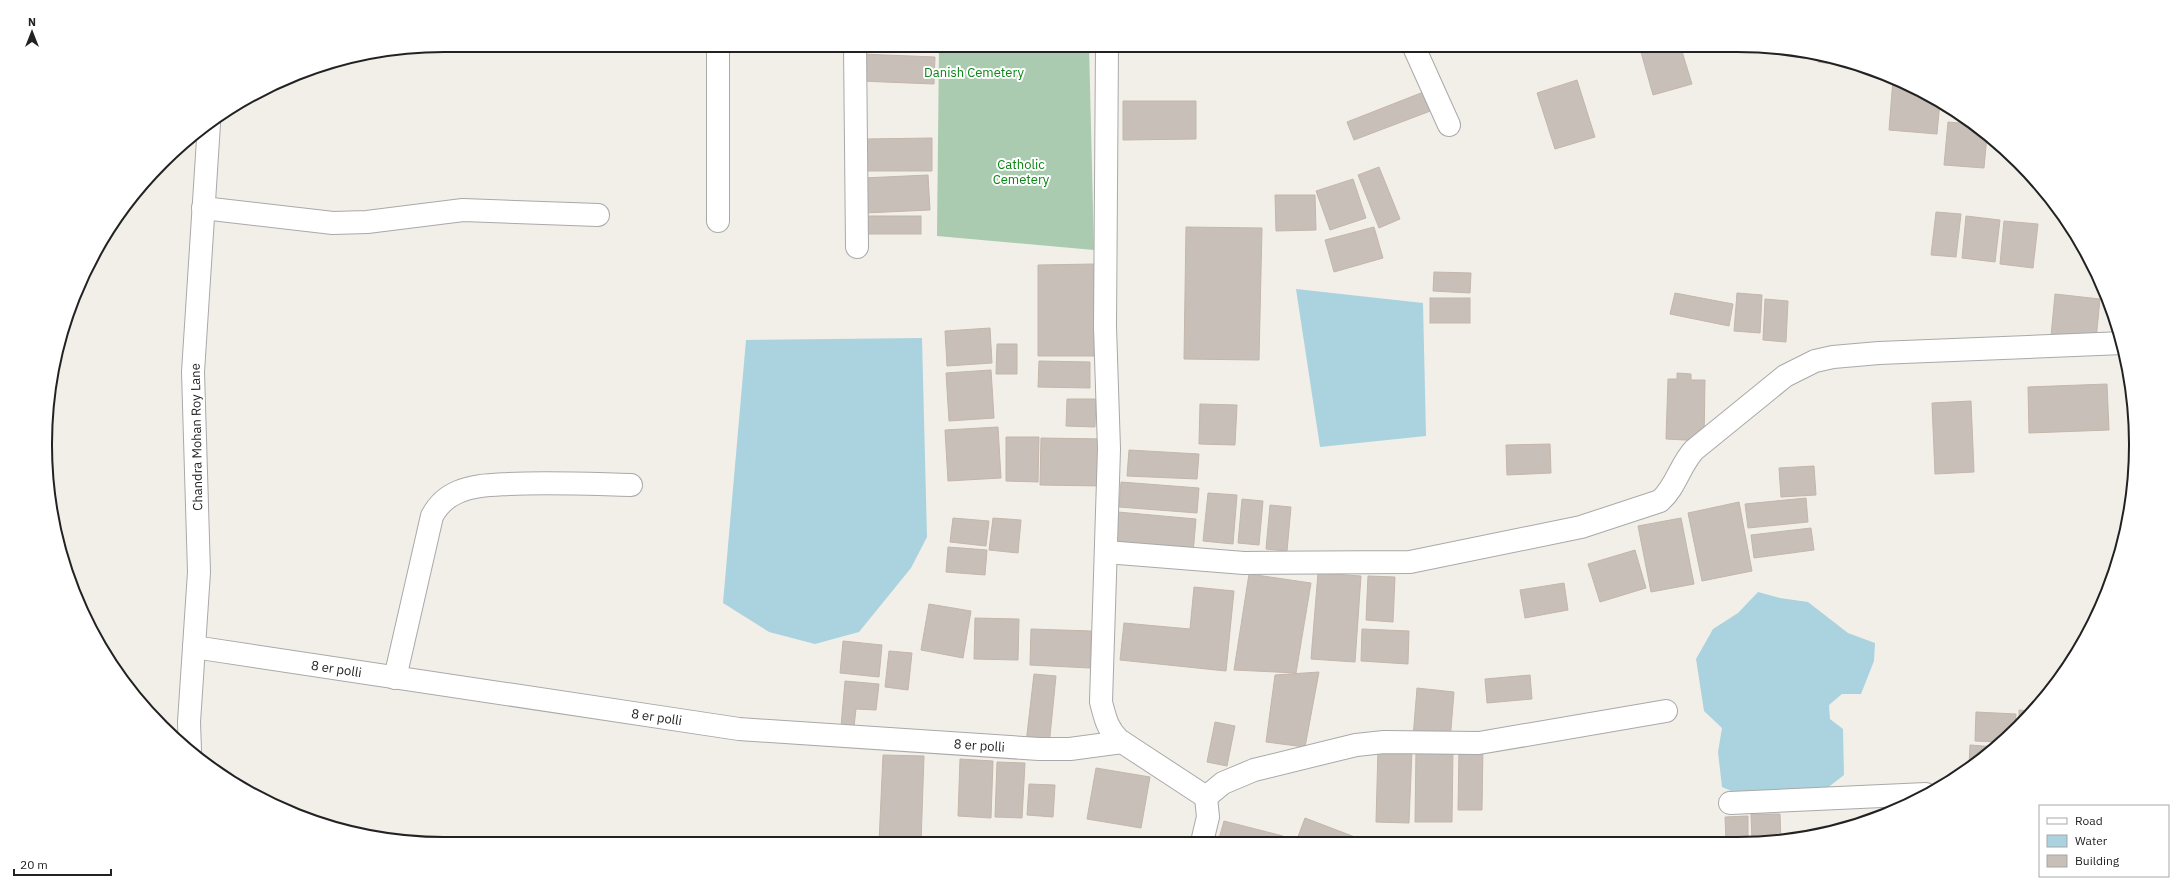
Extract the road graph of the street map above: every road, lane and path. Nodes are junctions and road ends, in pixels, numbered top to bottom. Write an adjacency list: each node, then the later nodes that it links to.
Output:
1 (718, 52): 9 (street)
2 (855, 52): 10 (street)
3 (1107, 52): 13 (street)
4 (1415, 52): 5 (street)
5 (1449, 125)
6 (208, 131): 7 (street, Chandra Mohan Roy Lane)
7 (203, 208): 8 (street); 14 (street, Chandra Mohan Roy Lane)
8 (598, 215)
9 (718, 221)
10 (857, 247)
11 (2116, 343): 13 (street)
12 (631, 485): 15 (street)
13 (1106, 552): 17 (street)
14 (194, 647): 15 (street, 8 er polli); 18 (street, Chandra Mohan Roy Lane)
15 (395, 678): 17 (street, 8 er polli)
16 (1666, 711): 20 (street)
17 (1122, 742): 20 (street)
18 (190, 743)
19 (1914, 795): 21 (street)
20 (1206, 797): 22 (street)
21 (1730, 803)
22 (1203, 837)

